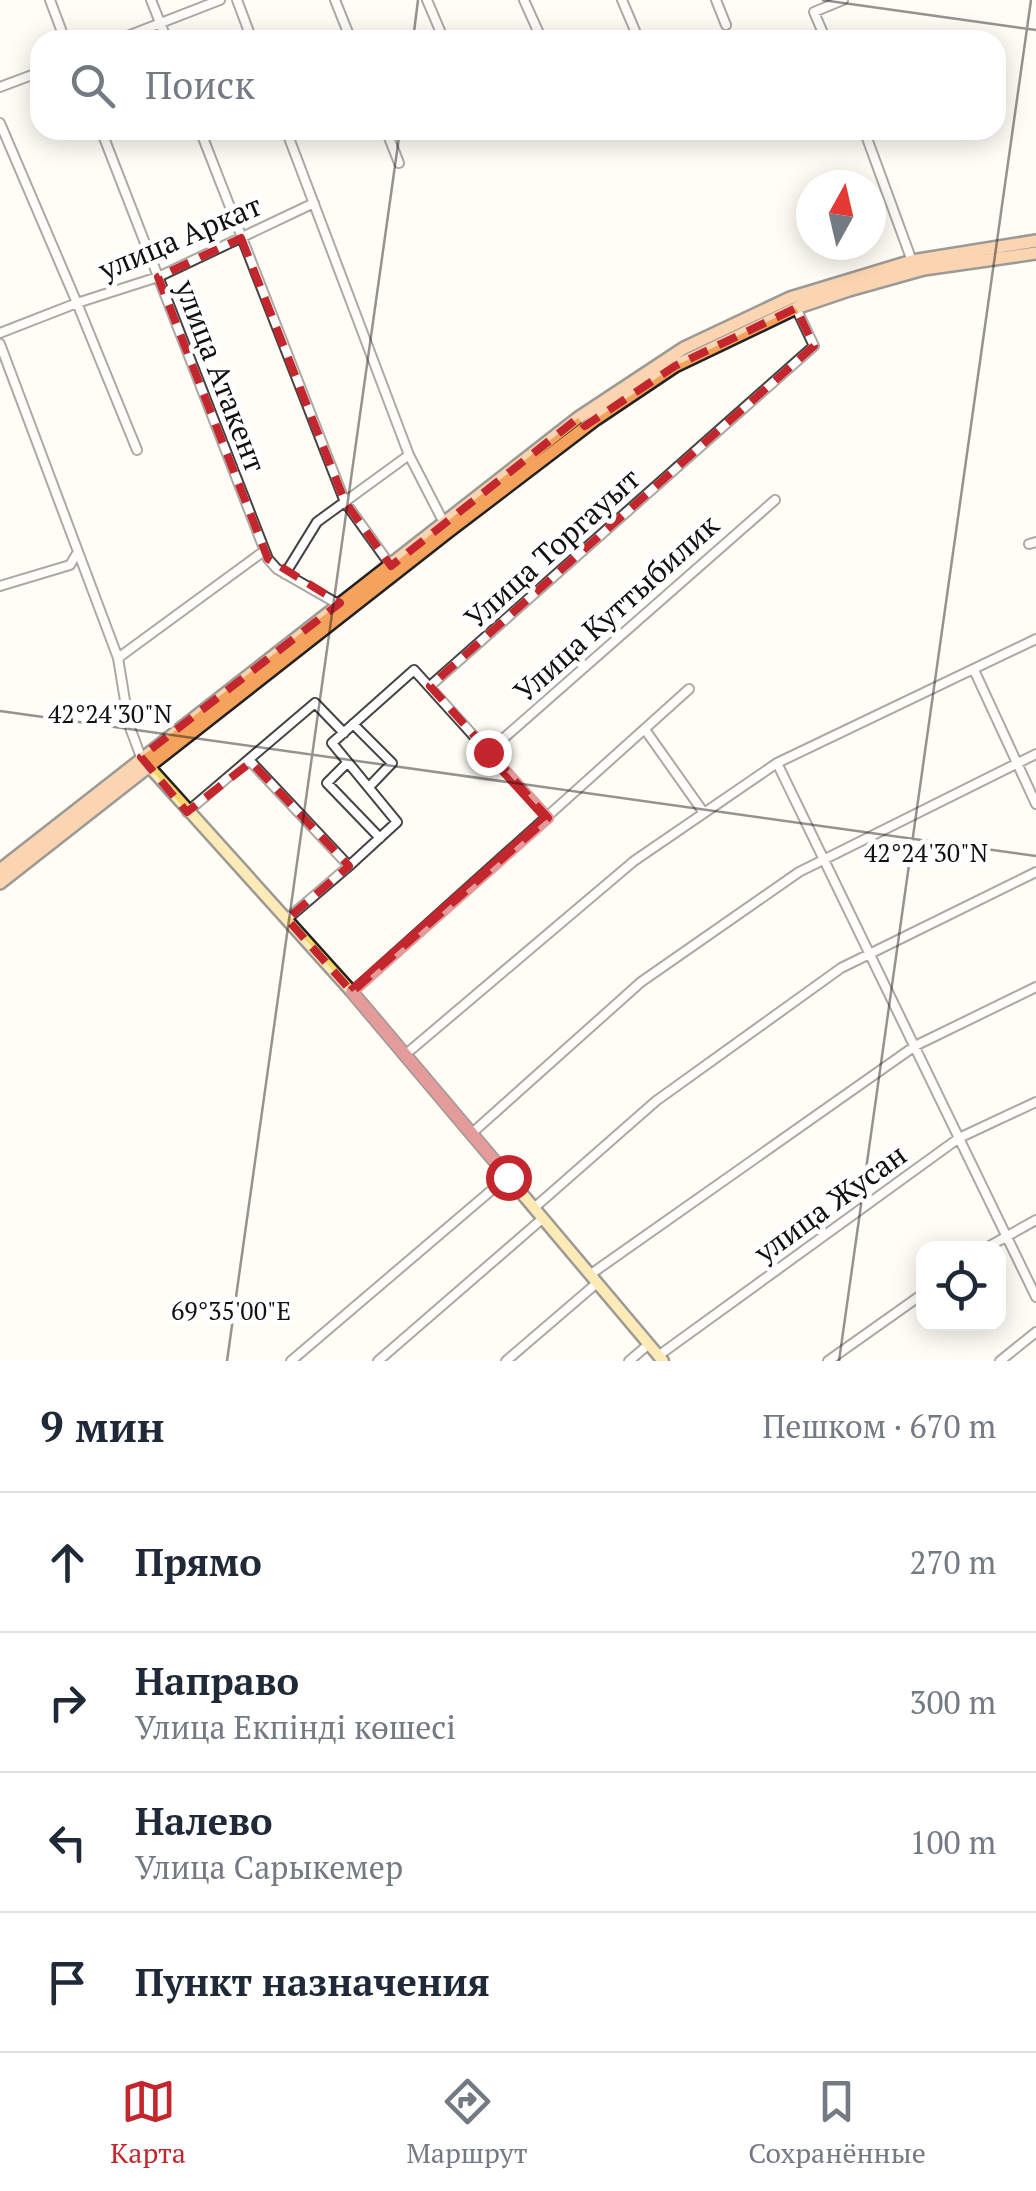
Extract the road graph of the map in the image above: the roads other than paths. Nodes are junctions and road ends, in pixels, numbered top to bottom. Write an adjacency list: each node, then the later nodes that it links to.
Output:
1 (50, 0): 15 (street)
2 (151, 0): 13 (street)
3 (220, 0): 13 (street)
4 (236, 0): 18 (street)
5 (335, 0): 19 (street)
6 (428, 0): 20 (street)
7 (524, 0): 21 (street)
8 (622, 0): 22 (street)
9 (716, 0): 14 (street)
10 (809, 0): 12 (street)
11 (843, 0): 12 (street)
12 (814, 12): 23 (street)
13 (160, 23): 16 (street); 17 (street)
14 (726, 25)
15 (61, 30)
16 (142, 30)
17 (162, 30)
18 (248, 30)
19 (347, 30)
20 (440, 30)
21 (538, 30)
22 (635, 30)
23 (822, 30)
24 (30, 76): 25 (street)
25 (0, 87)
26 (0, 123): 39 (street, улица Аркат)
27 (104, 140): 38 (street, улица Атакент)
28 (204, 140): 34 (street)
29 (290, 140): 33 (street)
30 (390, 140): 32 (street)
31 (868, 140): 37 (street)
32 (399, 163)
33 (314, 203): 34 (street, улица Аркат); 45 (street)
34 (241, 238): 38 (street, улица Аркат); 47 (street)
35 (1036, 242): 37 (highway)
36 (1036, 253): 40 (highway)
37 (912, 261): 43 (highway)
38 (158, 277): 39 (street, улица Аркат); 49 (street, улица Атакент)
39 (77, 304): 41 (street); 44 (street)
40 (796, 308): 43 (highway); 58 (street, Улица Торгауыт)
41 (0, 333)
42 (0, 344): 50 (street)
43 (582, 423): 48 (highway); 65 (highway)
44 (137, 450)
45 (410, 454): 47 (street); 48 (street)
46 (775, 500): 63 (street, Улица Куттыбилик)
47 (345, 502): 51 (street); 52 (street)
48 (444, 523): 51 (highway)
49 (264, 551): 52 (street, улица Атакент); 56 (street)
50 (76, 555): 53 (street); 56 (street)
51 (390, 566): 54 (highway)
52 (285, 574): 54 (street, улица Атакент)
53 (0, 586)
54 (338, 604): 65 (highway)
55 (1036, 639): 57 (street)
56 (118, 658): 65 (street)
57 (974, 670): 67 (street); 69 (street)
58 (430, 686): 60 (street); 63 (street)
59 (689, 690): 61 (street)
60 (353, 724): 62 (street); 70 (street)
61 (646, 731): 73 (street); 74 (street)
62 (344, 733): 66 (street); 68 (street)
63 (488, 752): 74 (street)
64 (1036, 754): 69 (street)
65 (145, 761): 72 (main road); 78 (highway); 80 (highway)
66 (251, 762): 72 (street); 77 (street)
67 (777, 763): 73 (street); 76 (street)
68 (346, 764): 70 (street); 75 (street)
69 (1016, 764): 71 (street); 76 (street)
70 (369, 787): 75 (street)
71 (1036, 804)
72 (188, 812): 81 (main road)
73 (704, 813): 86 (street)
74 (548, 818): 84 (street)
75 (380, 838): 77 (street)
76 (824, 858): 82 (street); 88 (street)
77 (349, 866): 81 (street)
78 (0, 870)
79 (1036, 872): 82 (street)
80 (0, 883)
81 (287, 919): 84 (main road)
82 (870, 953): 85 (street); 91 (street)
83 (1036, 986): 85 (street)
84 (352, 992): 86 (main road)
85 (915, 1046): 89 (street); 96 (street)
86 (406, 1054): 88 (main road)
87 (1036, 1102): 89 (street, улица Жусан)
88 (470, 1134): 90 (main road)
89 (959, 1138): 94 (street); 102 (street, улица Жусан)
90 (508, 1177): 91 (main road); 103 (street)
91 (534, 1208): 92 (main road)
92 (542, 1219): 96 (main road); 104 (street)
93 (1036, 1220): 94 (street)
94 (1006, 1235): 95 (street); 97 (street)
95 (997, 1241)
96 (594, 1278): 100 (main road); 105 (street)
97 (1036, 1297)
98 (916, 1299): 107 (street)
99 (1033, 1334): 101 (street); 108 (street)
100 (648, 1344): 102 (main road); 106 (street)
101 (1036, 1346)
102 (661, 1358)
103 (291, 1361)
104 (378, 1361)
105 (506, 1361)
106 (629, 1361)
107 (828, 1361)
108 (1000, 1361)

